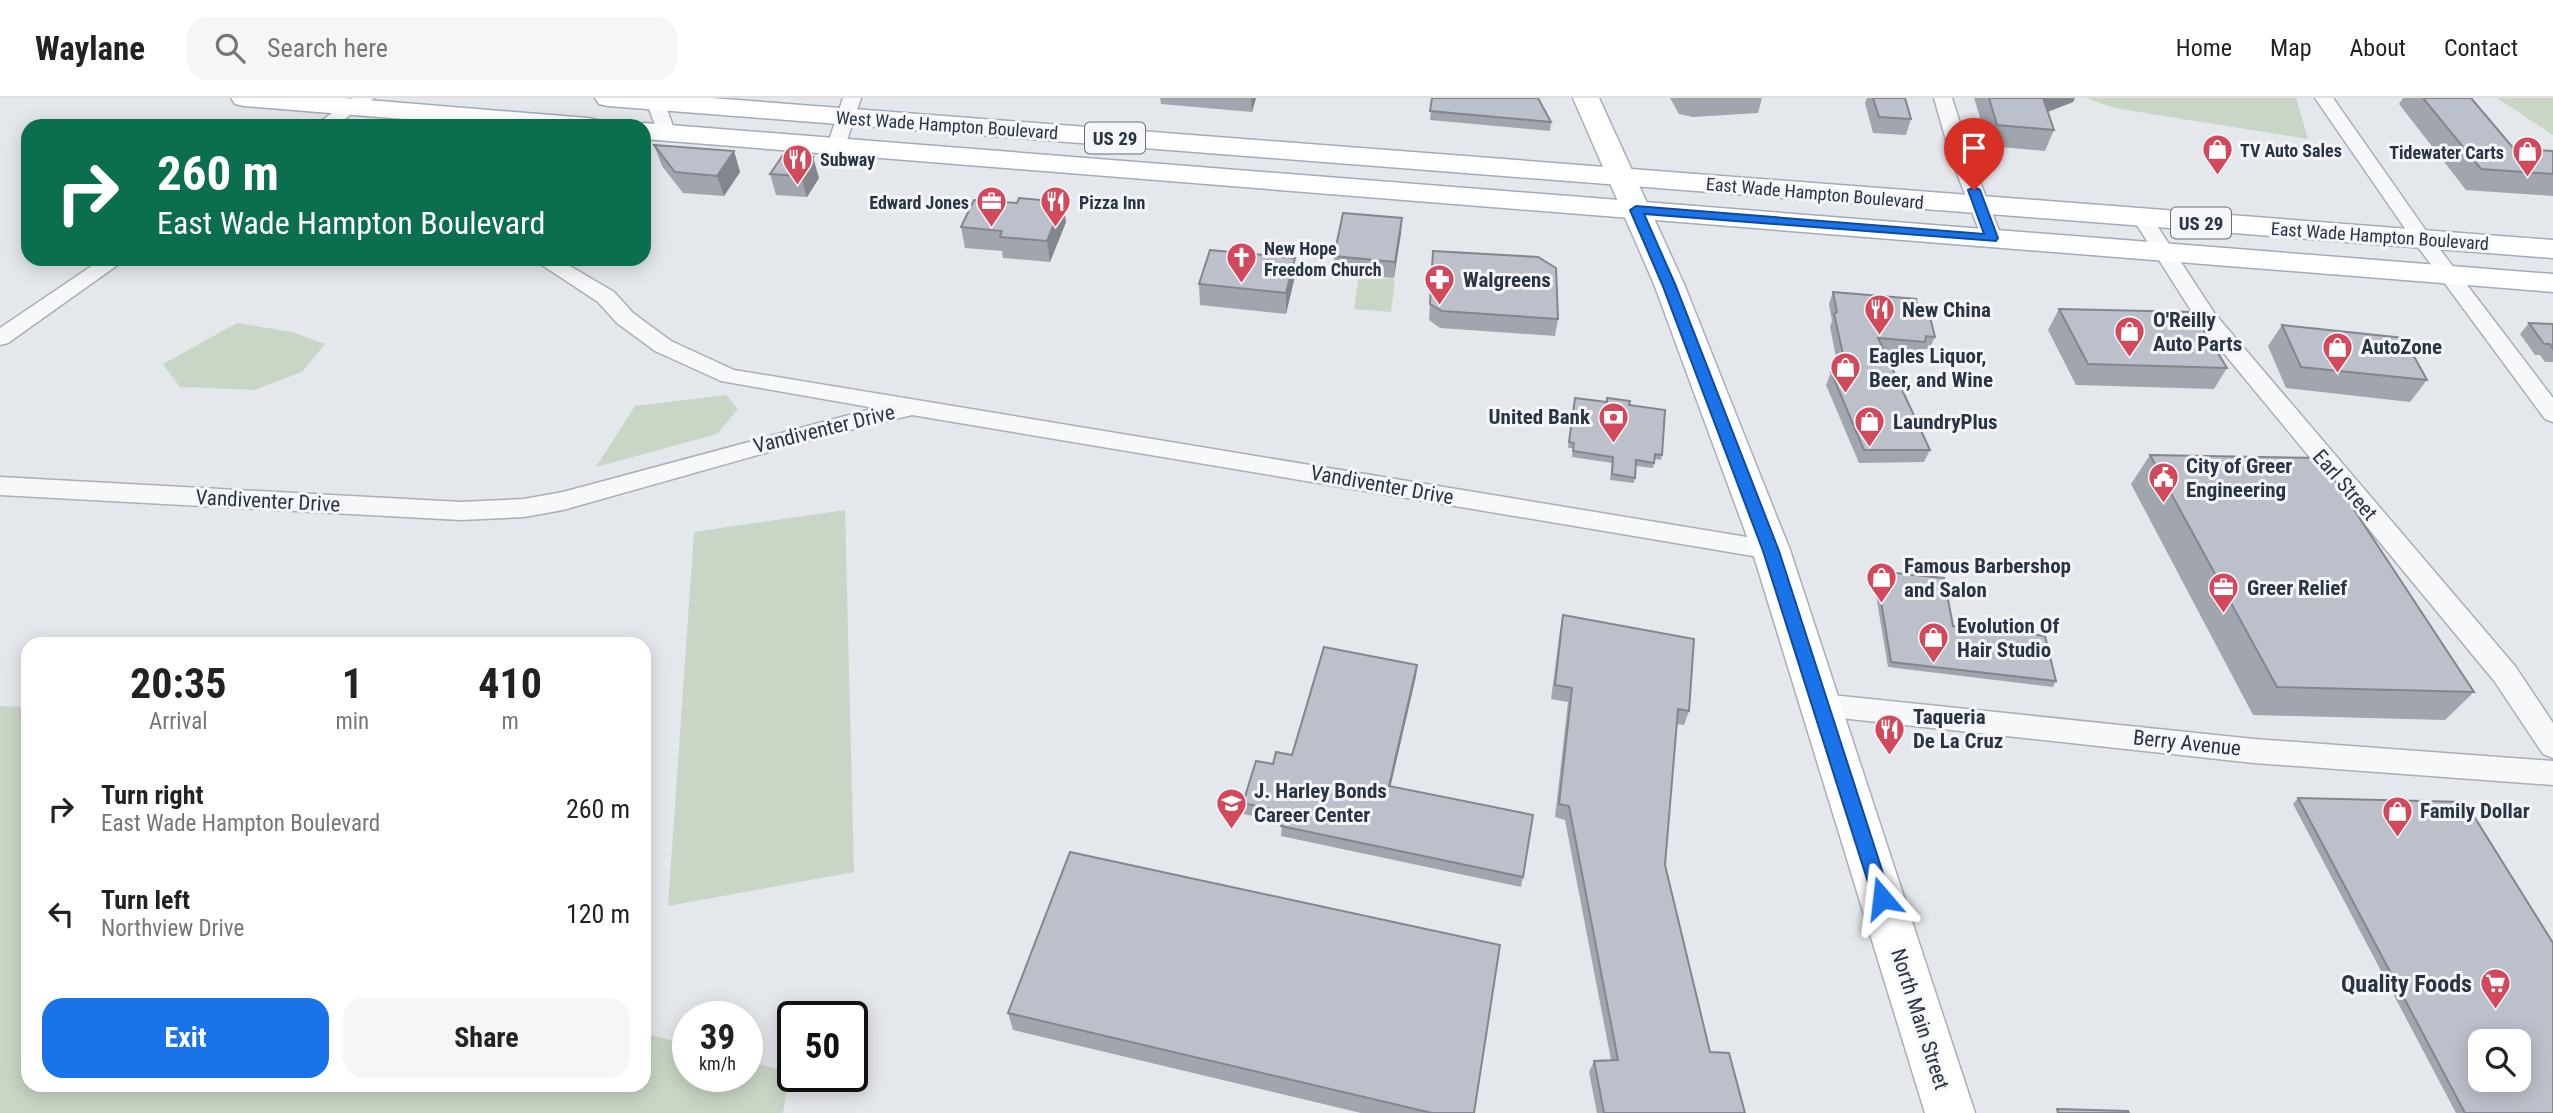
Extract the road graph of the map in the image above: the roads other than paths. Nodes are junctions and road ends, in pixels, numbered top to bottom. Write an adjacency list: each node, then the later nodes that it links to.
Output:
1 (244, 98): 7 (main road)
2 (608, 98): 6 (main road, West Wade Hampton Boulevard / US 29)
3 (1586, 98): 14 (main road, North Main Street)
4 (1943, 98): 15 (street)
5 (2324, 98): 18 (street)
6 (654, 100): 8 (main road, West Wade Hampton Boulevard / US 29); 12 (street)
7 (358, 102): 10 (street); 11 (main road)
8 (731, 103): 9 (main road, West Wade Hampton Boulevard / US 29)
9 (849, 107): 13 (street); 14 (main road, West Wade Hampton Boulevard / US 29)
10 (333, 119)
11 (521, 119)
12 (655, 131): 13 (main road, West Wade Hampton Boulevard / US 29)
13 (836, 146): 14 (main road, West Wade Hampton Boulevard / US 29)
14 (1629, 194): 15 (main road, East Wade Hampton Boulevard / US 29); 17 (main road, East Wade Hampton Boulevard / US 29); 29 (main road, North Main Street)
15 (1979, 206): 16 (main road, East Wade Hampton Boulevard / US 29); 17 (street)
16 (2143, 219): 18 (main road, East Wade Hampton Boulevard / US 29); 20 (street, Earl Street)
17 (1992, 238): 20 (main road, East Wade Hampton Boulevard / US 29)
18 (2422, 239): 19 (main road, East Wade Hampton Boulevard / US 29); 23 (street)
19 (2553, 249)
20 (2164, 253): 23 (main road, East Wade Hampton Boulevard / US 29); 31 (street, Earl Street)
21 (106, 266): 25 (street)
22 (555, 266): 26 (street)
23 (2448, 274): 24 (main road, East Wade Hampton Boulevard / US 29); 27 (street)
24 (2553, 283)
25 (0, 338)
26 (912, 407): 28 (street, Vandiventer Drive); 29 (street, Vandiventer Drive)
27 (2553, 414)
28 (0, 486)
29 (1771, 551): 30 (main road, North Main Street)
30 (1822, 705): 32 (street, Berry Avenue); 33 (main road, North Main Street)
31 (2553, 746)
32 (2553, 773)
33 (1950, 1113)

